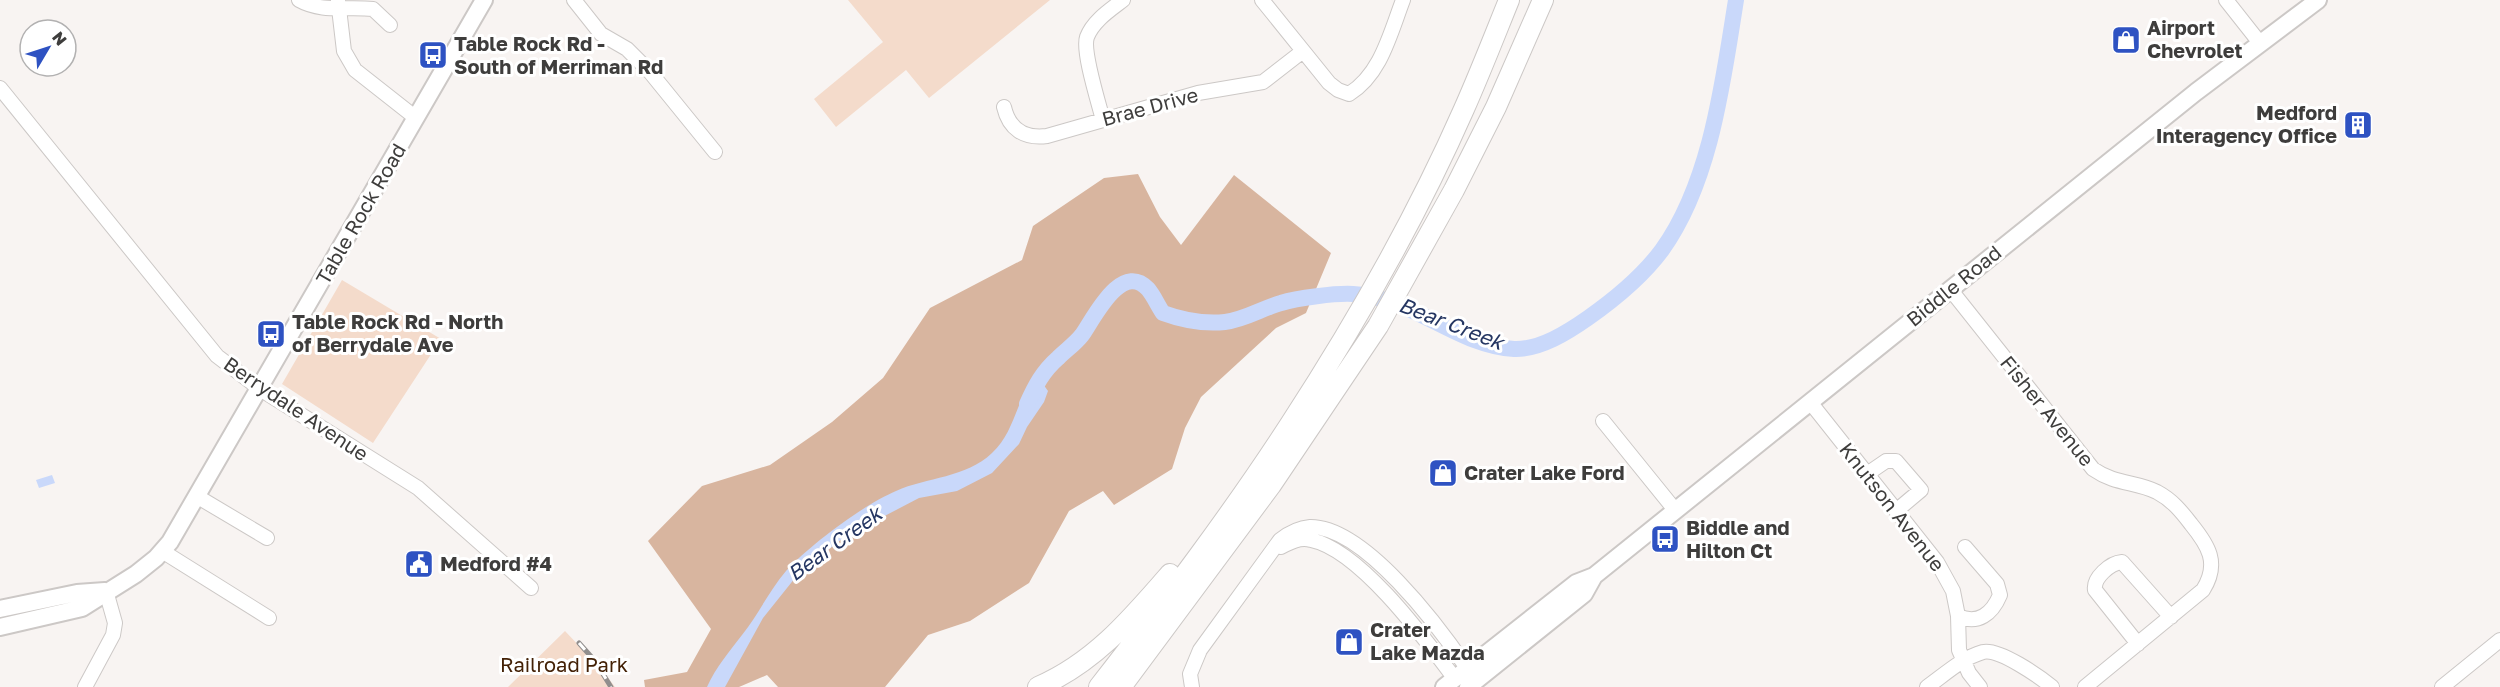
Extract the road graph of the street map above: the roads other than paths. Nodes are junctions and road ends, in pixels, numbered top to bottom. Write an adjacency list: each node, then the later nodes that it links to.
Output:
1 (299, 0): 11 (street)
2 (484, 0): 17 (main road, Table Rock Road)
3 (574, 0): 19 (street)
4 (1123, 0): 18 (street)
5 (1262, 0): 14 (street)
6 (1403, 0): 14 (street)
7 (1509, 0): 28 (highway)
8 (1543, 0): 47 (highway)
9 (2226, 0): 13 (street)
10 (2318, 0): 13 (main road, Biddle Road)
11 (338, 4): 12 (street); 17 (street)
12 (390, 25)
13 (2260, 43): 20 (main road, Biddle Road)
14 (1303, 51): 18 (street, Brae Drive)
15 (0, 88): 21 (street, Berrydale Avenue)
16 (1004, 106): 18 (street, Brae Drive)
17 (416, 118): 21 (main road, Table Rock Road)
18 (1103, 120)
19 (715, 152)
20 (1950, 289): 22 (main road, Biddle Road); 36 (street, Fisher Avenue)
21 (260, 389): 25 (main road, Table Rock Road); 32 (street, Berrydale Avenue)
22 (1810, 402): 24 (street, Knutson Avenue); 26 (main road, Biddle Road)
23 (1603, 421): 26 (street)
24 (1867, 474): 27 (street, Knutson Avenue); 27 (street)
25 (198, 497): 29 (street); 31 (main road, Table Rock Road)
26 (1675, 510): 42 (main road, Biddle Road)
27 (1896, 511): 35 (street, Knutson Avenue)
28 (1218, 529): 45 (highway); 46 (highway)
29 (267, 538)
30 (1965, 546): 35 (street)
31 (162, 551): 33 (main road, Table Rock Road); 37 (street)
32 (531, 588)
33 (106, 591): 34 (main road); 38 (main road, Table Rock Road); 44 (street)
34 (0, 609)
35 (1958, 616): 41 (street, Knutson Avenue)
36 (2171, 617): 40 (street); 40 (street)
37 (269, 618)
38 (0, 627)
39 (2500, 640): 52 (street)
40 (2138, 644): 51 (street)
41 (1963, 661): 43 (street); 49 (street, Knutson Avenue); 50 (street)
42 (1465, 682): 48 (street)
43 (1936, 685)
44 (85, 687)
45 (1038, 687)
46 (1099, 687)
47 (1121, 687)
48 (1192, 687)
49 (1980, 687)
50 (2052, 687)
51 (2085, 687)
52 (2442, 687)

